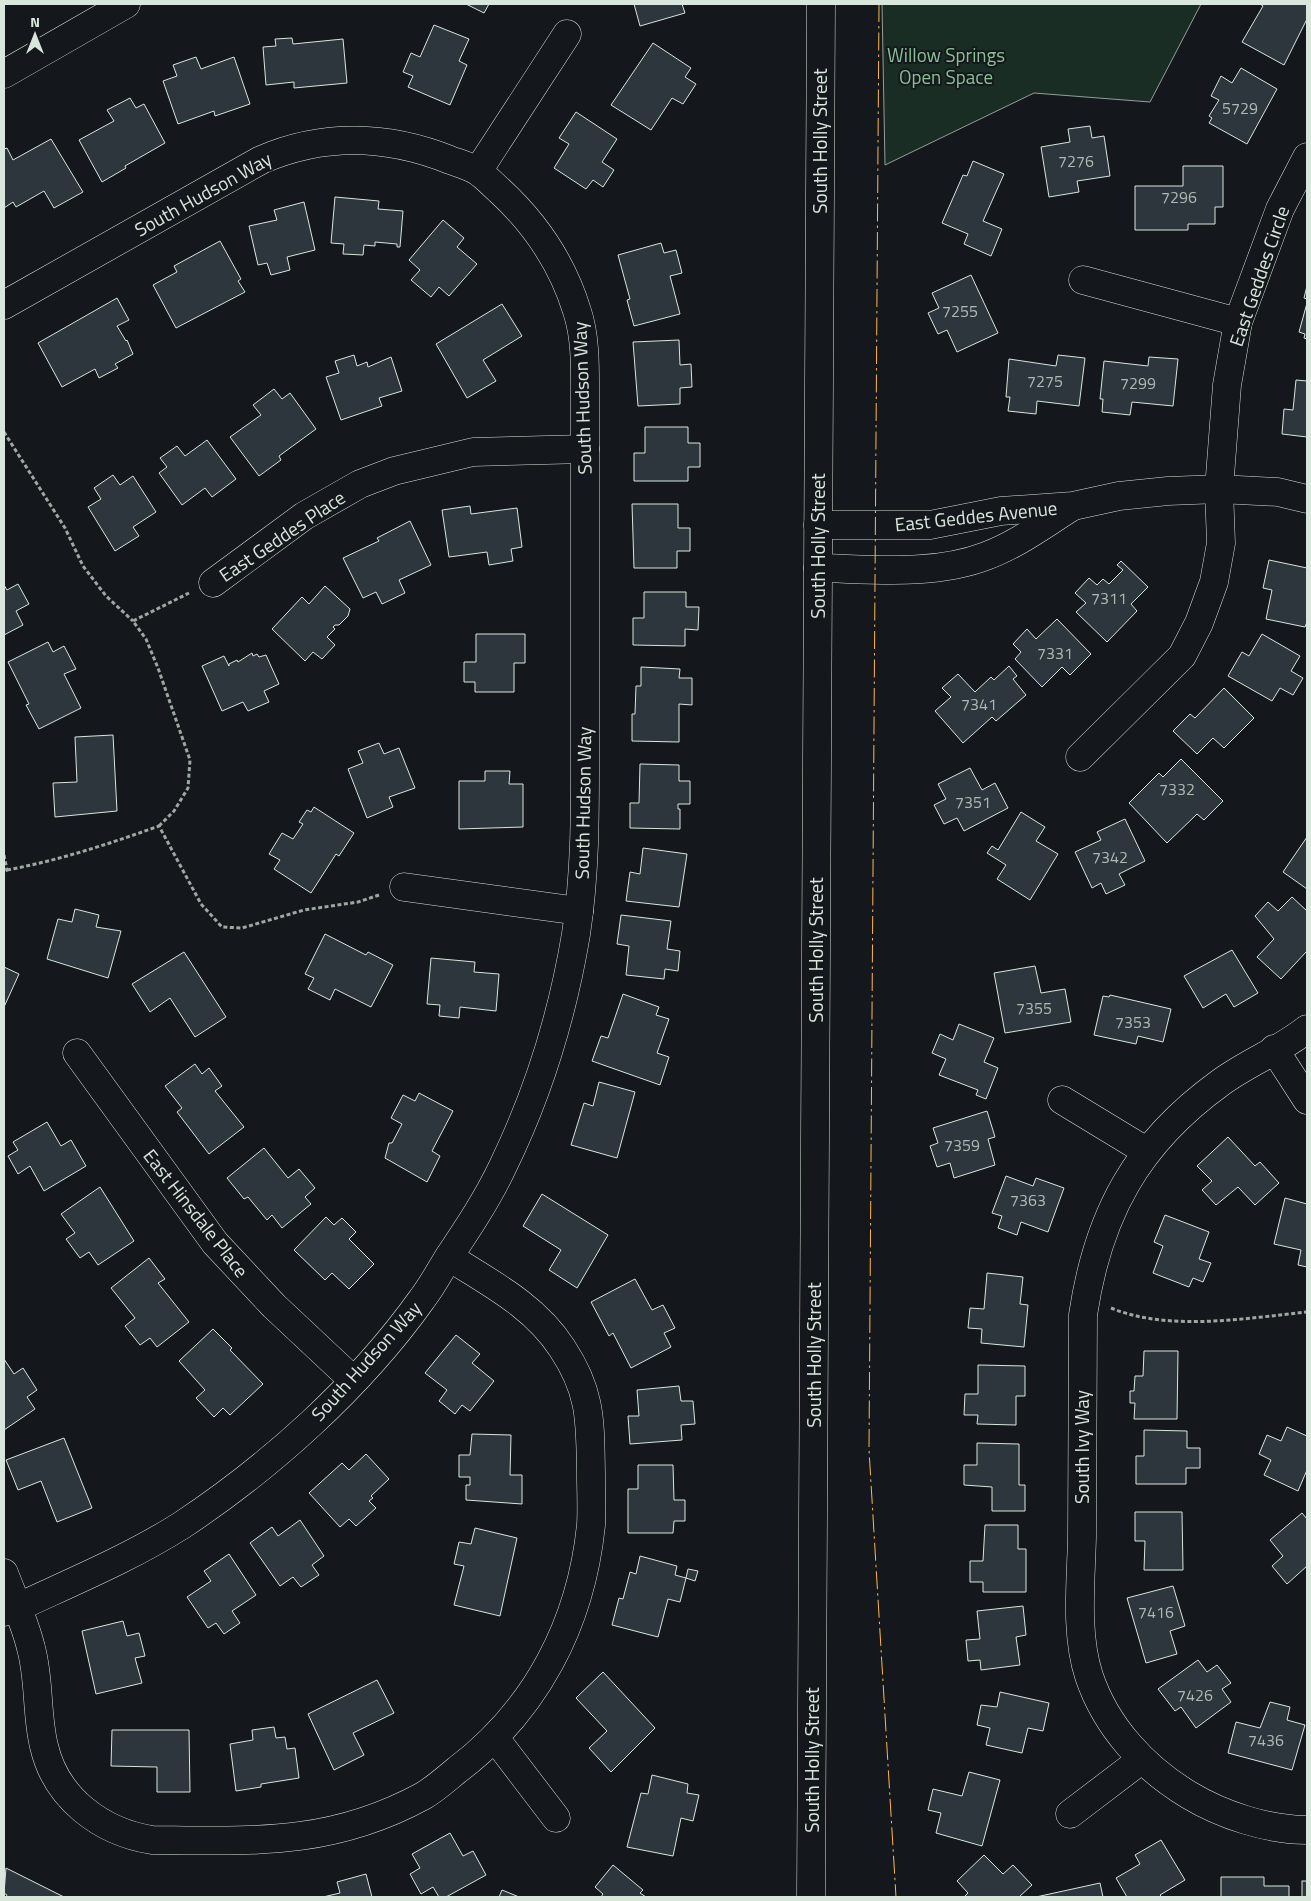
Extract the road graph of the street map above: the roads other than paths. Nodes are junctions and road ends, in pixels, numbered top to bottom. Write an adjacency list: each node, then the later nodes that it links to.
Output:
1 (126, 4): 4 (street)
2 (821, 4): 14 (street, South Holly Street)
3 (567, 34): 6 (street)
4 (4, 74)
5 (1307, 157): 9 (street, East Geddes Circle)
6 (478, 171): 8 (street, South Hudson Way); 10 (street, South Hudson Way)
7 (1083, 280): 9 (street)
8 (4, 306)
9 (1238, 322): 11 (street, East Geddes Circle)
10 (585, 449): 16 (street, East Geddes Place); 19 (street, South Hudson Way)
11 (1219, 489): 12 (street, East Geddes Avenue); 13 (street, East Geddes Avenue); 17 (street, East Geddes Circle)
12 (1307, 499)
13 (1073, 506): 14 (street, East Geddes Avenue); 15 (street, East Geddes Avenue)
14 (818, 525): 15 (street, South Holly Street)
15 (818, 568): 35 (street, South Holly Street)
16 (213, 583)
17 (1080, 757)
18 (404, 887): 19 (street)
19 (579, 910): 26 (street, South Hudson Way)
20 (1307, 1029): 21 (street, South Ivy Way)
21 (1274, 1049): 24 (street); 25 (street, South Ivy Way)
22 (77, 1053): 27 (street, East Hinsdale Place)
23 (1062, 1100): 25 (street)
24 (1307, 1100)
25 (1146, 1151): 31 (street, South Ivy Way)
26 (449, 1257): 27 (street, South Hudson Way); 30 (street)
27 (353, 1380): 29 (street, South Hudson Way)
28 (4, 1573): 29 (street)
29 (10, 1610): 30 (street)
30 (495, 1738): 33 (street)
31 (1141, 1760): 32 (street); 34 (street, South Ivy Way)
32 (1070, 1814)
33 (556, 1818)
34 (1307, 1830)
35 (811, 1897)

